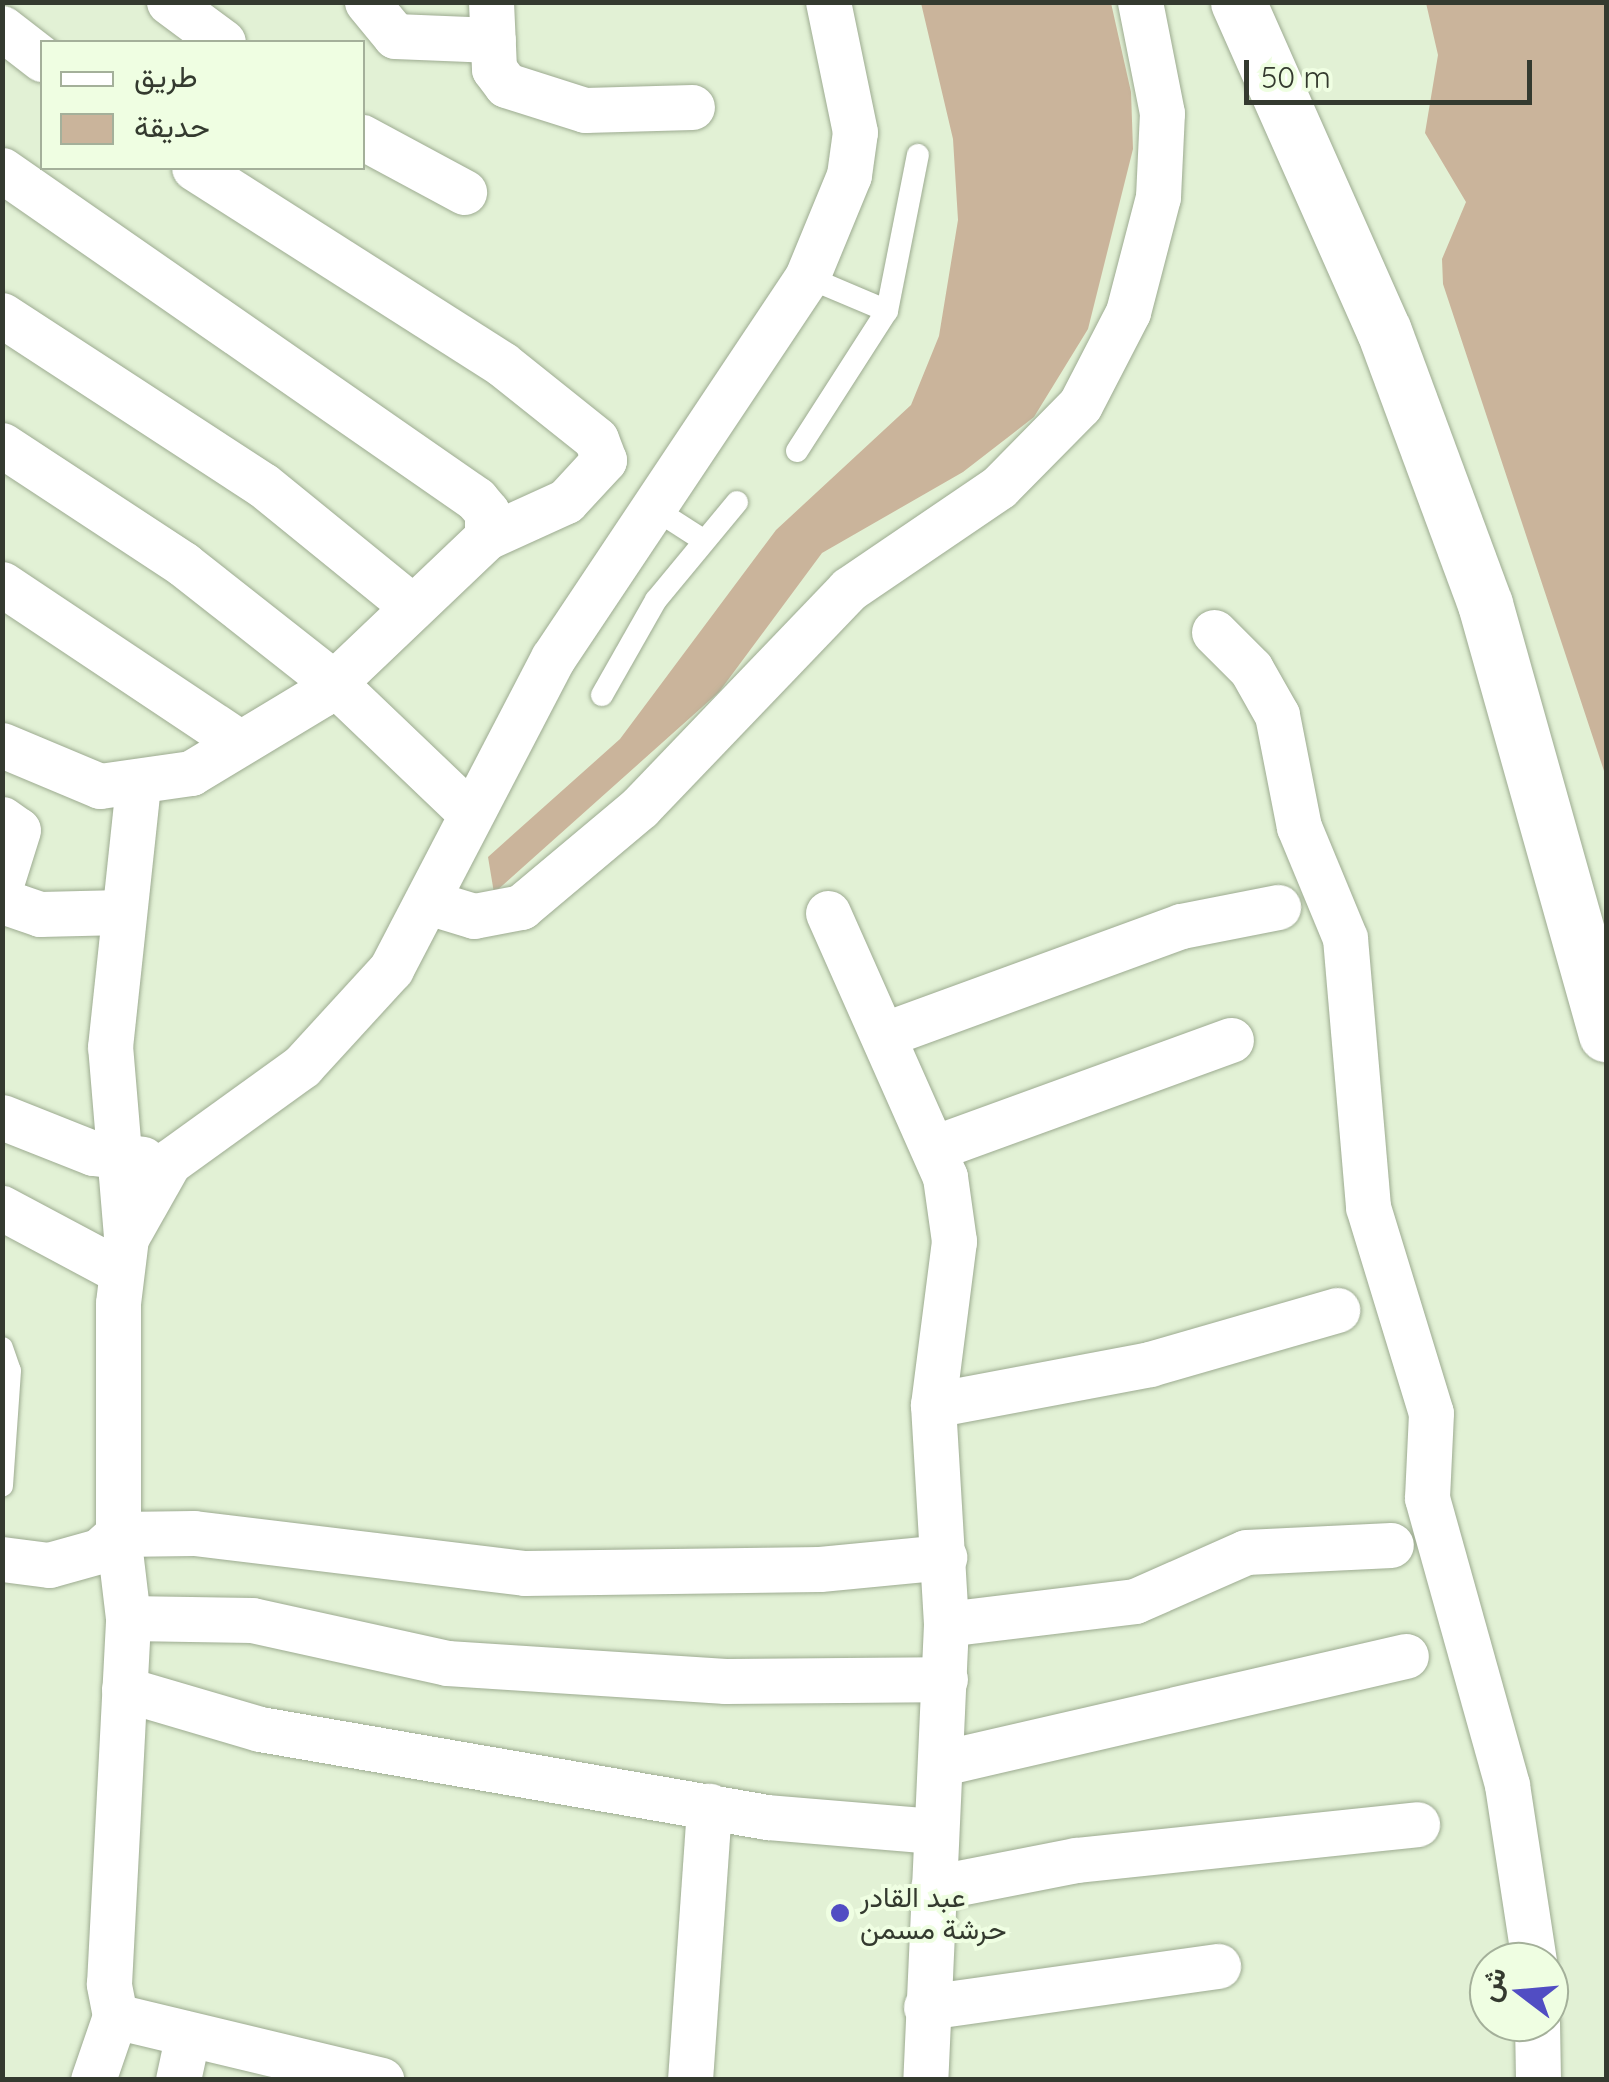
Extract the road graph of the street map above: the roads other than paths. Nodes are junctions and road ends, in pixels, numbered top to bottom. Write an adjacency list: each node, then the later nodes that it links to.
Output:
1 (168, 2): 8 (street)
2 (366, 2): 6 (street)
3 (828, 2): 16 (street)
4 (1140, 2): 37 (street)
5 (1238, 2): 41 (street)
6 (492, 21): 10 (street)
7 (2, 28): 9 (street)
8 (220, 40)
9 (40, 57)
10 (692, 107)
11 (365, 139): 15 (street)
12 (918, 155): 17 (lane)
13 (2, 170): 23 (street)
14 (197, 170): 23 (street)
15 (464, 192)
16 (807, 277): 17 (lane); 22 (street)
17 (887, 311): 20 (lane)
18 (2, 315): 26 (street)
19 (2, 445): 28 (street)
20 (797, 451)
21 (736, 502): 24 (lane)
22 (653, 508): 24 (lane); 33 (street)
23 (486, 537): 26 (street)
24 (702, 540): 29 (lane)
25 (2, 584): 30 (street)
26 (412, 606): 28 (street)
27 (1214, 632): 68 (street)
28 (334, 683): 30 (street); 33 (street)
29 (602, 695)
30 (239, 742): 32 (street)
31 (2, 745): 32 (street)
32 (138, 786): 39 (street)
33 (468, 811): 37 (street)
34 (2, 819): 35 (street)
35 (2, 881)
36 (2, 901): 39 (street)
37 (428, 902): 47 (street)
38 (1278, 907): 42 (street)
39 (122, 912): 46 (street)
40 (828, 913): 42 (street)
41 (1606, 1034)
42 (883, 1035): 45 (street)
43 (1232, 1040): 45 (street)
44 (2, 1118): 46 (street)
45 (934, 1148): 52 (street)
46 (117, 1157): 47 (street); 49 (street)
47 (169, 1162): 49 (street)
48 (2, 1208): 49 (street)
49 (123, 1255): 54 (street)
50 (1338, 1310): 52 (street)
51 (2, 1348): 53 (lane)
52 (933, 1405): 56 (street)
53 (2, 1486)
54 (118, 1534): 56 (street); 57 (street); 58 (street)
55 (1391, 1545): 59 (street)
56 (944, 1557): 59 (street)
57 (2, 1560)
58 (128, 1618): 61 (street); 62 (street)
59 (946, 1624): 61 (street)
60 (1406, 1656): 63 (street)
61 (946, 1679): 63 (street)
62 (124, 1689): 64 (street); 71 (street)
63 (942, 1763): 66 (street)
64 (710, 1806): 66 (street); 77 (street)
65 (1418, 1824): 67 (street)
66 (935, 1831): 67 (street)
67 (932, 1888): 70 (street)
68 (1531, 1942)
69 (1218, 1966): 70 (street)
70 (926, 2007): 78 (street)
71 (115, 2016): 73 (street); 75 (street)
72 (1537, 2042): 79 (street)
73 (183, 2059): 74 (street)
74 (336, 2072): 76 (street)
75 (94, 2080)
76 (382, 2080)
77 (690, 2080)
78 (925, 2080)
79 (1538, 2080)

